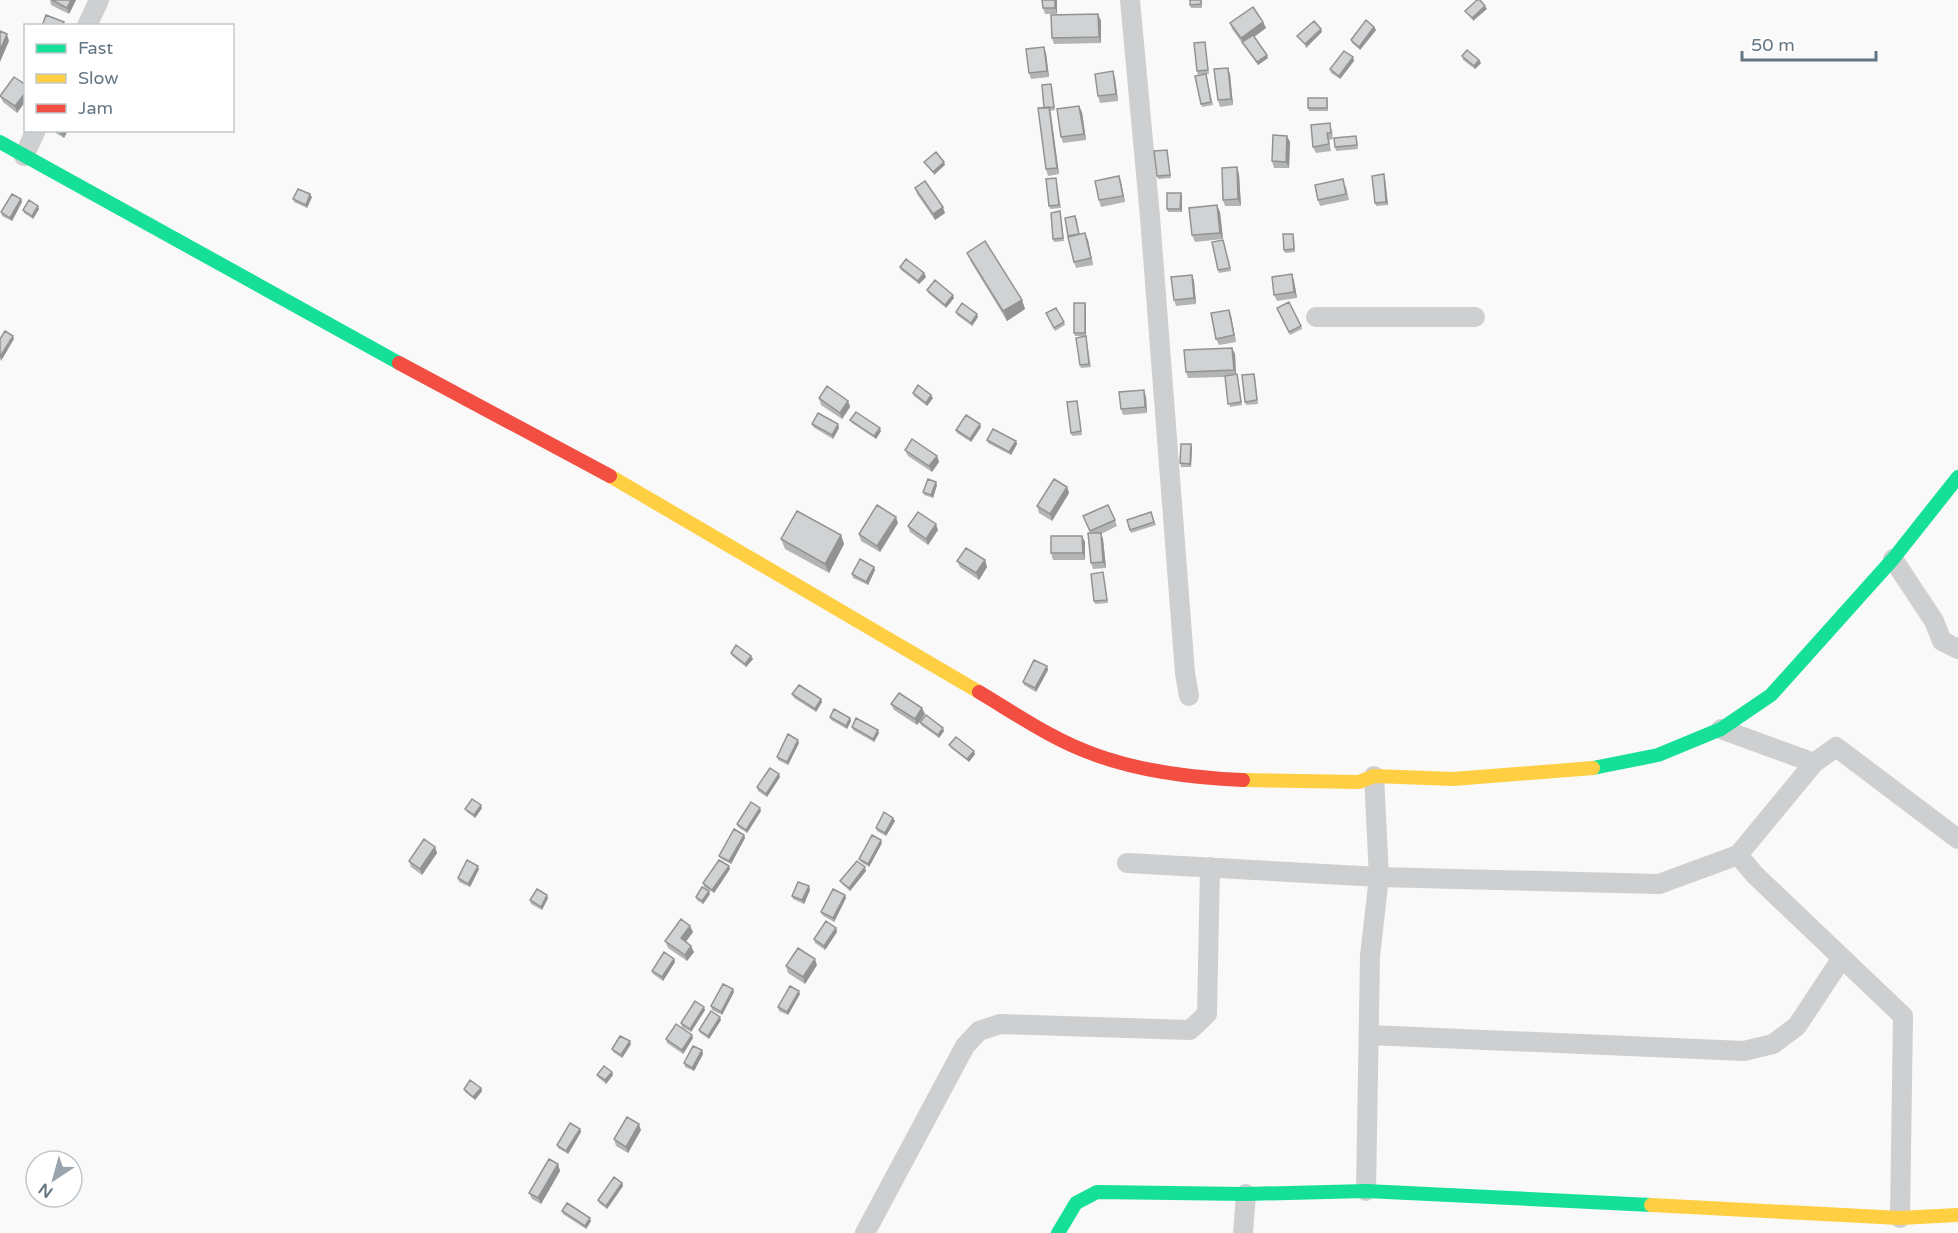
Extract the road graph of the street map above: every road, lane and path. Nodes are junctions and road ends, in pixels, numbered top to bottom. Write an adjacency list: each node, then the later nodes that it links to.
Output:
1 (99, 0): 3 (street)
2 (1130, 0): 12 (street)
3 (88, 24)
4 (35, 132): 6 (street)
5 (0, 142): 6 (street)
6 (24, 156): 15 (street)
7 (1316, 317): 8 (street)
8 (1475, 317)
9 (1958, 477): 10 (street)
10 (1893, 559): 11 (street); 13 (street)
11 (1958, 649)
12 (1189, 696)
13 (1721, 729): 14 (street); 15 (street)
14 (1814, 763): 16 (street); 17 (street)
15 (1374, 776): 20 (street)
16 (1958, 839)
17 (1738, 855): 20 (street); 21 (street)
18 (1127, 863): 19 (street)
19 (1210, 867): 20 (street); 27 (street)
20 (1379, 877): 22 (street)
21 (1842, 958): 22 (street); 26 (street)
22 (1369, 1035): 23 (street)
23 (1366, 1191): 24 (street); 26 (street)
24 (1246, 1194): 28 (street); 29 (street)
25 (1958, 1215): 26 (street)
26 (1900, 1218)
27 (865, 1233)
28 (1058, 1233)
29 (1244, 1233)

